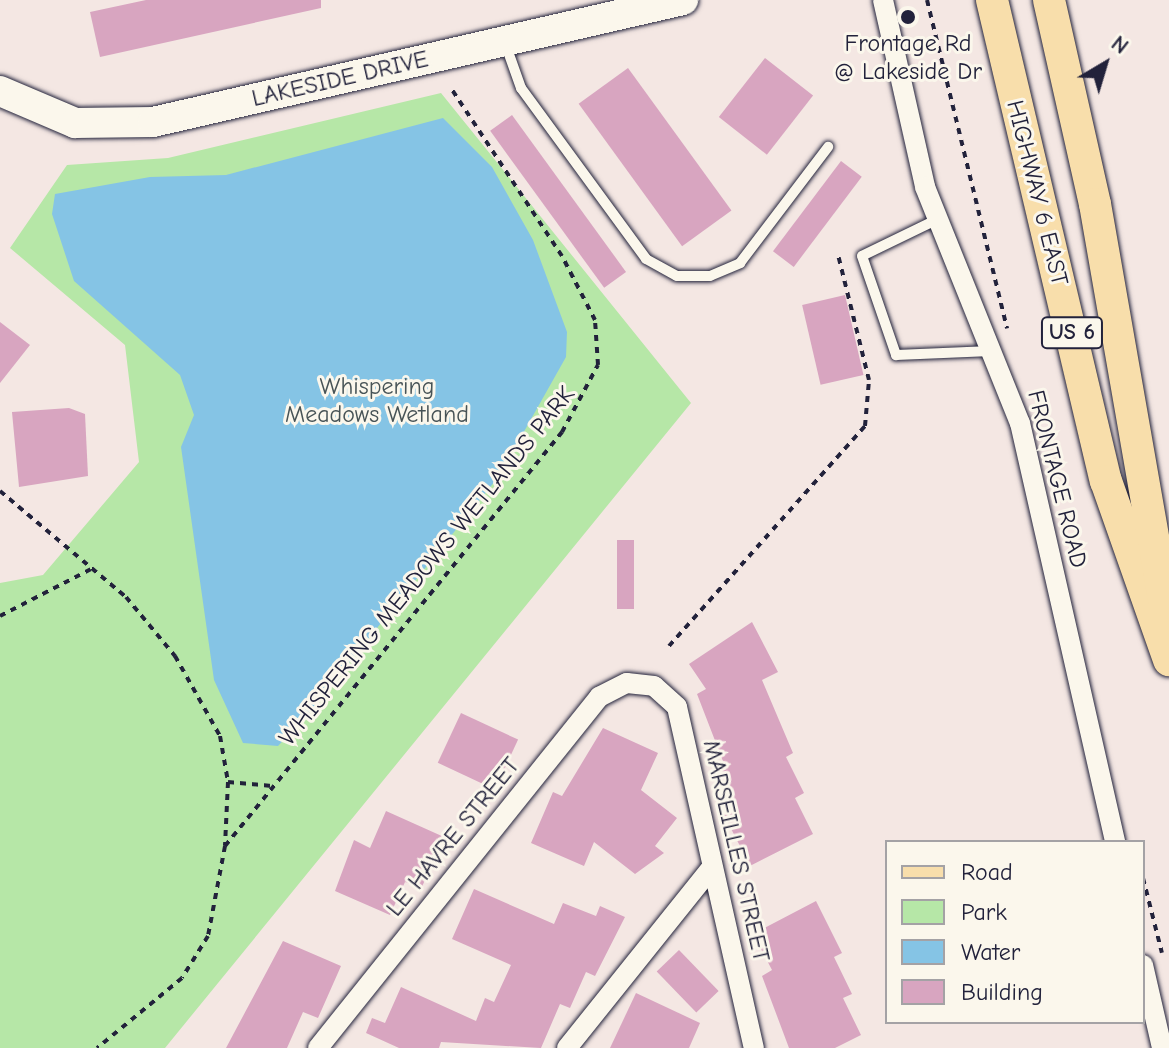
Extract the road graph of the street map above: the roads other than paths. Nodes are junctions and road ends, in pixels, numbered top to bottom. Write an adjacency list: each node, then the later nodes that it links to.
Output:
1 (683, 0): 5 (street, LAKESIDE DRIVE)
2 (883, 0): 8 (street, FRONTAGE ROAD)
3 (992, 0): 11 (main road, HIGHWAY 6 EAST / US 6)
4 (1049, 0): 10 (main road, HIGHWAY 6 EAST / US 6)
5 (505, 41): 6 (street, LAKESIDE DRIVE); 7 (lane)
6 (0, 91)
7 (828, 147)
8 (936, 220): 9 (street, FRONTAGE ROAD); 9 (lane)
9 (994, 351): 13 (street, FRONTAGE ROAD)
10 (1169, 631)
11 (1169, 660)
12 (643, 683): 14 (street, MARSEILLES STREET); 16 (street, LE HAVRE STREET)
13 (1115, 840)
14 (712, 867): 17 (street); 18 (street, MARSEILLES STREET)
15 (1145, 974): 19 (street)
16 (318, 1048)
17 (567, 1048)
18 (754, 1048)
19 (1162, 1048)

